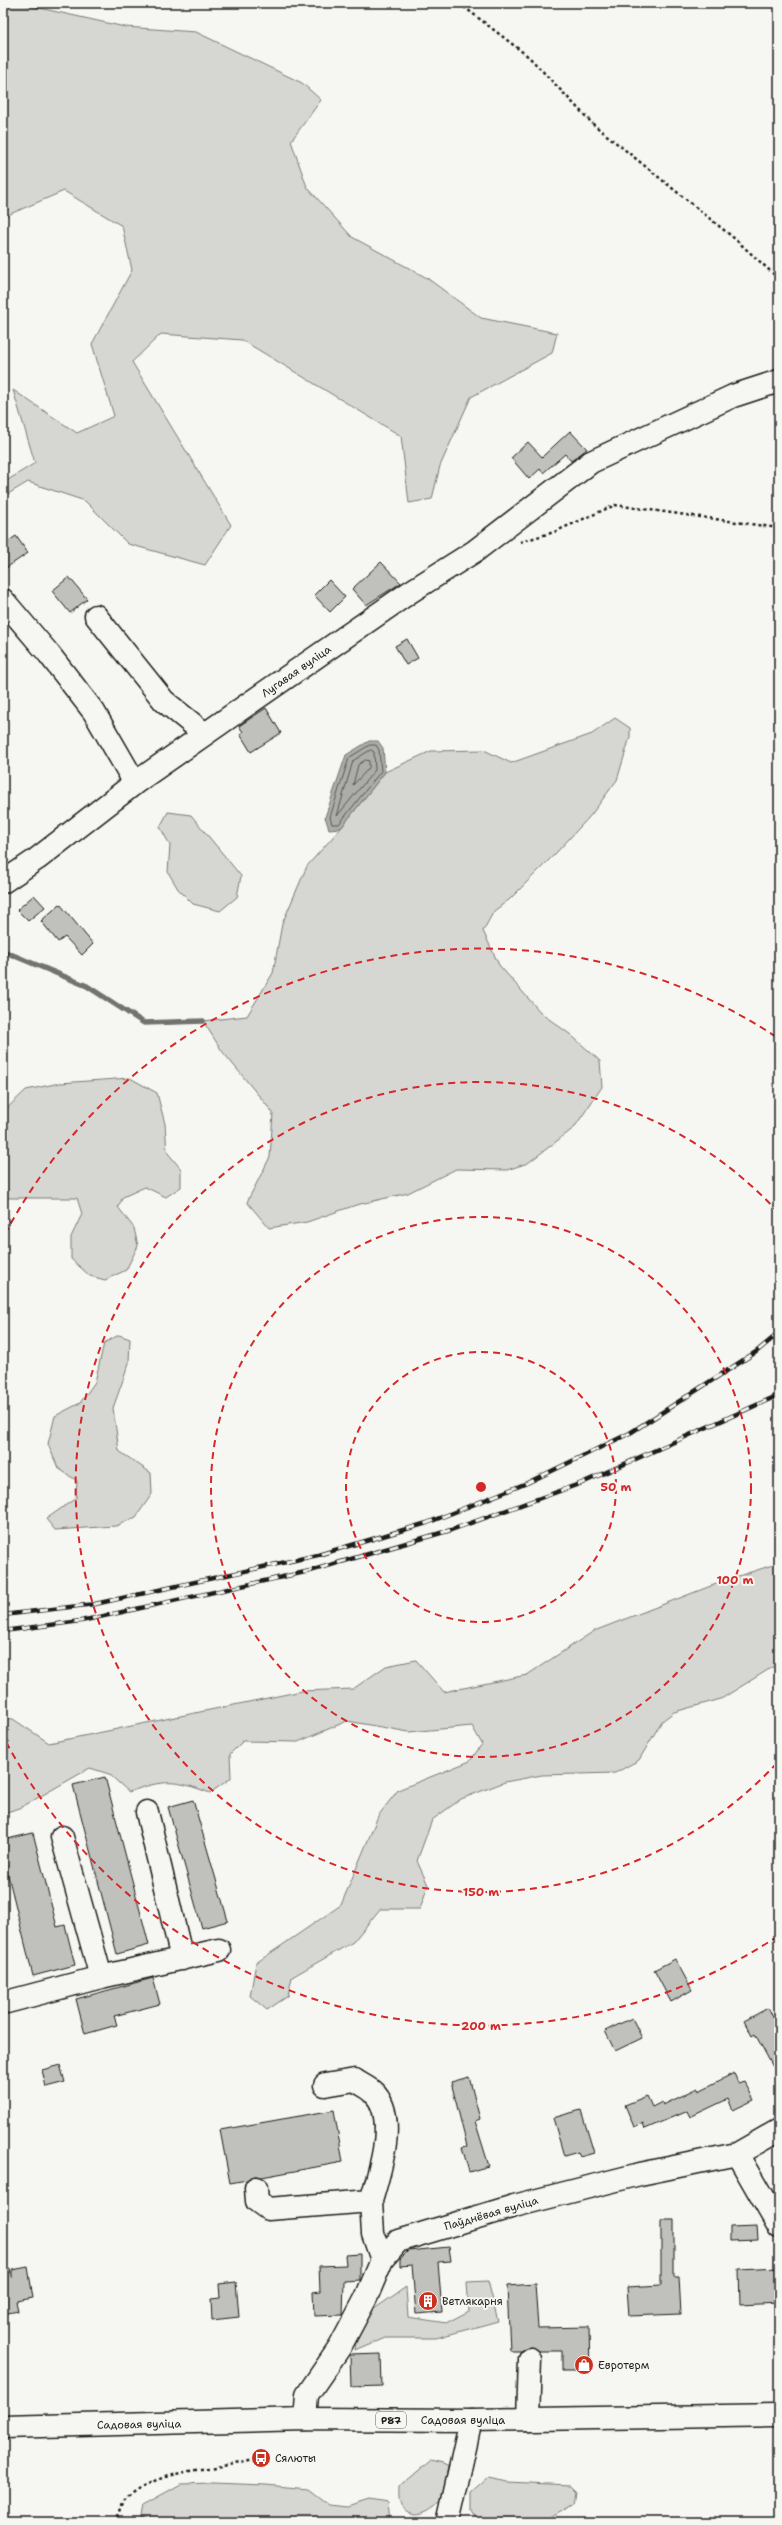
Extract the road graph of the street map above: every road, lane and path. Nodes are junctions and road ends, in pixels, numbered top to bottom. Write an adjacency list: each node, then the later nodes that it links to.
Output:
1 (459, 3): 2 (path)
2 (779, 279)
3 (779, 381): 8 (street, Лугавая вуліца)
4 (779, 528): 5 (path)
5 (515, 544)
6 (3, 600): 9 (street)
7 (96, 616): 8 (street)
8 (205, 734): 9 (street, Лугавая вуліца)
9 (135, 783): 10 (street, Лугавая вуліца)
10 (3, 882)
11 (148, 1812): 14 (street)
12 (62, 1837): 15 (street)
13 (219, 1950): 14 (street)
14 (182, 1959): 15 (street)
15 (101, 1977): 16 (street)
16 (3, 2003)
17 (325, 2085): 21 (street)
18 (779, 2130): 19 (street, Паўднёвая вуліца)
19 (736, 2154): 22 (street); 23 (street, Паўднёвая вуліца)
20 (256, 2188): 21 (street)
21 (371, 2202): 23 (street)
22 (779, 2227)
23 (382, 2260): 26 (street, Паўднёвая вуліца)
24 (530, 2359): 27 (street)
25 (779, 2415): 27 (street, Садовая вуліца / Р87)
26 (305, 2419): 28 (street, Садовая вуліца / Р87); 29 (street, Садовая вуліца / Р87)
27 (528, 2419): 28 (street, Садовая вуліца / Р87)
28 (471, 2420): 32 (street)
29 (3, 2427)
30 (262, 2458): 31 (path)
31 (113, 2522)
32 (448, 2522)

